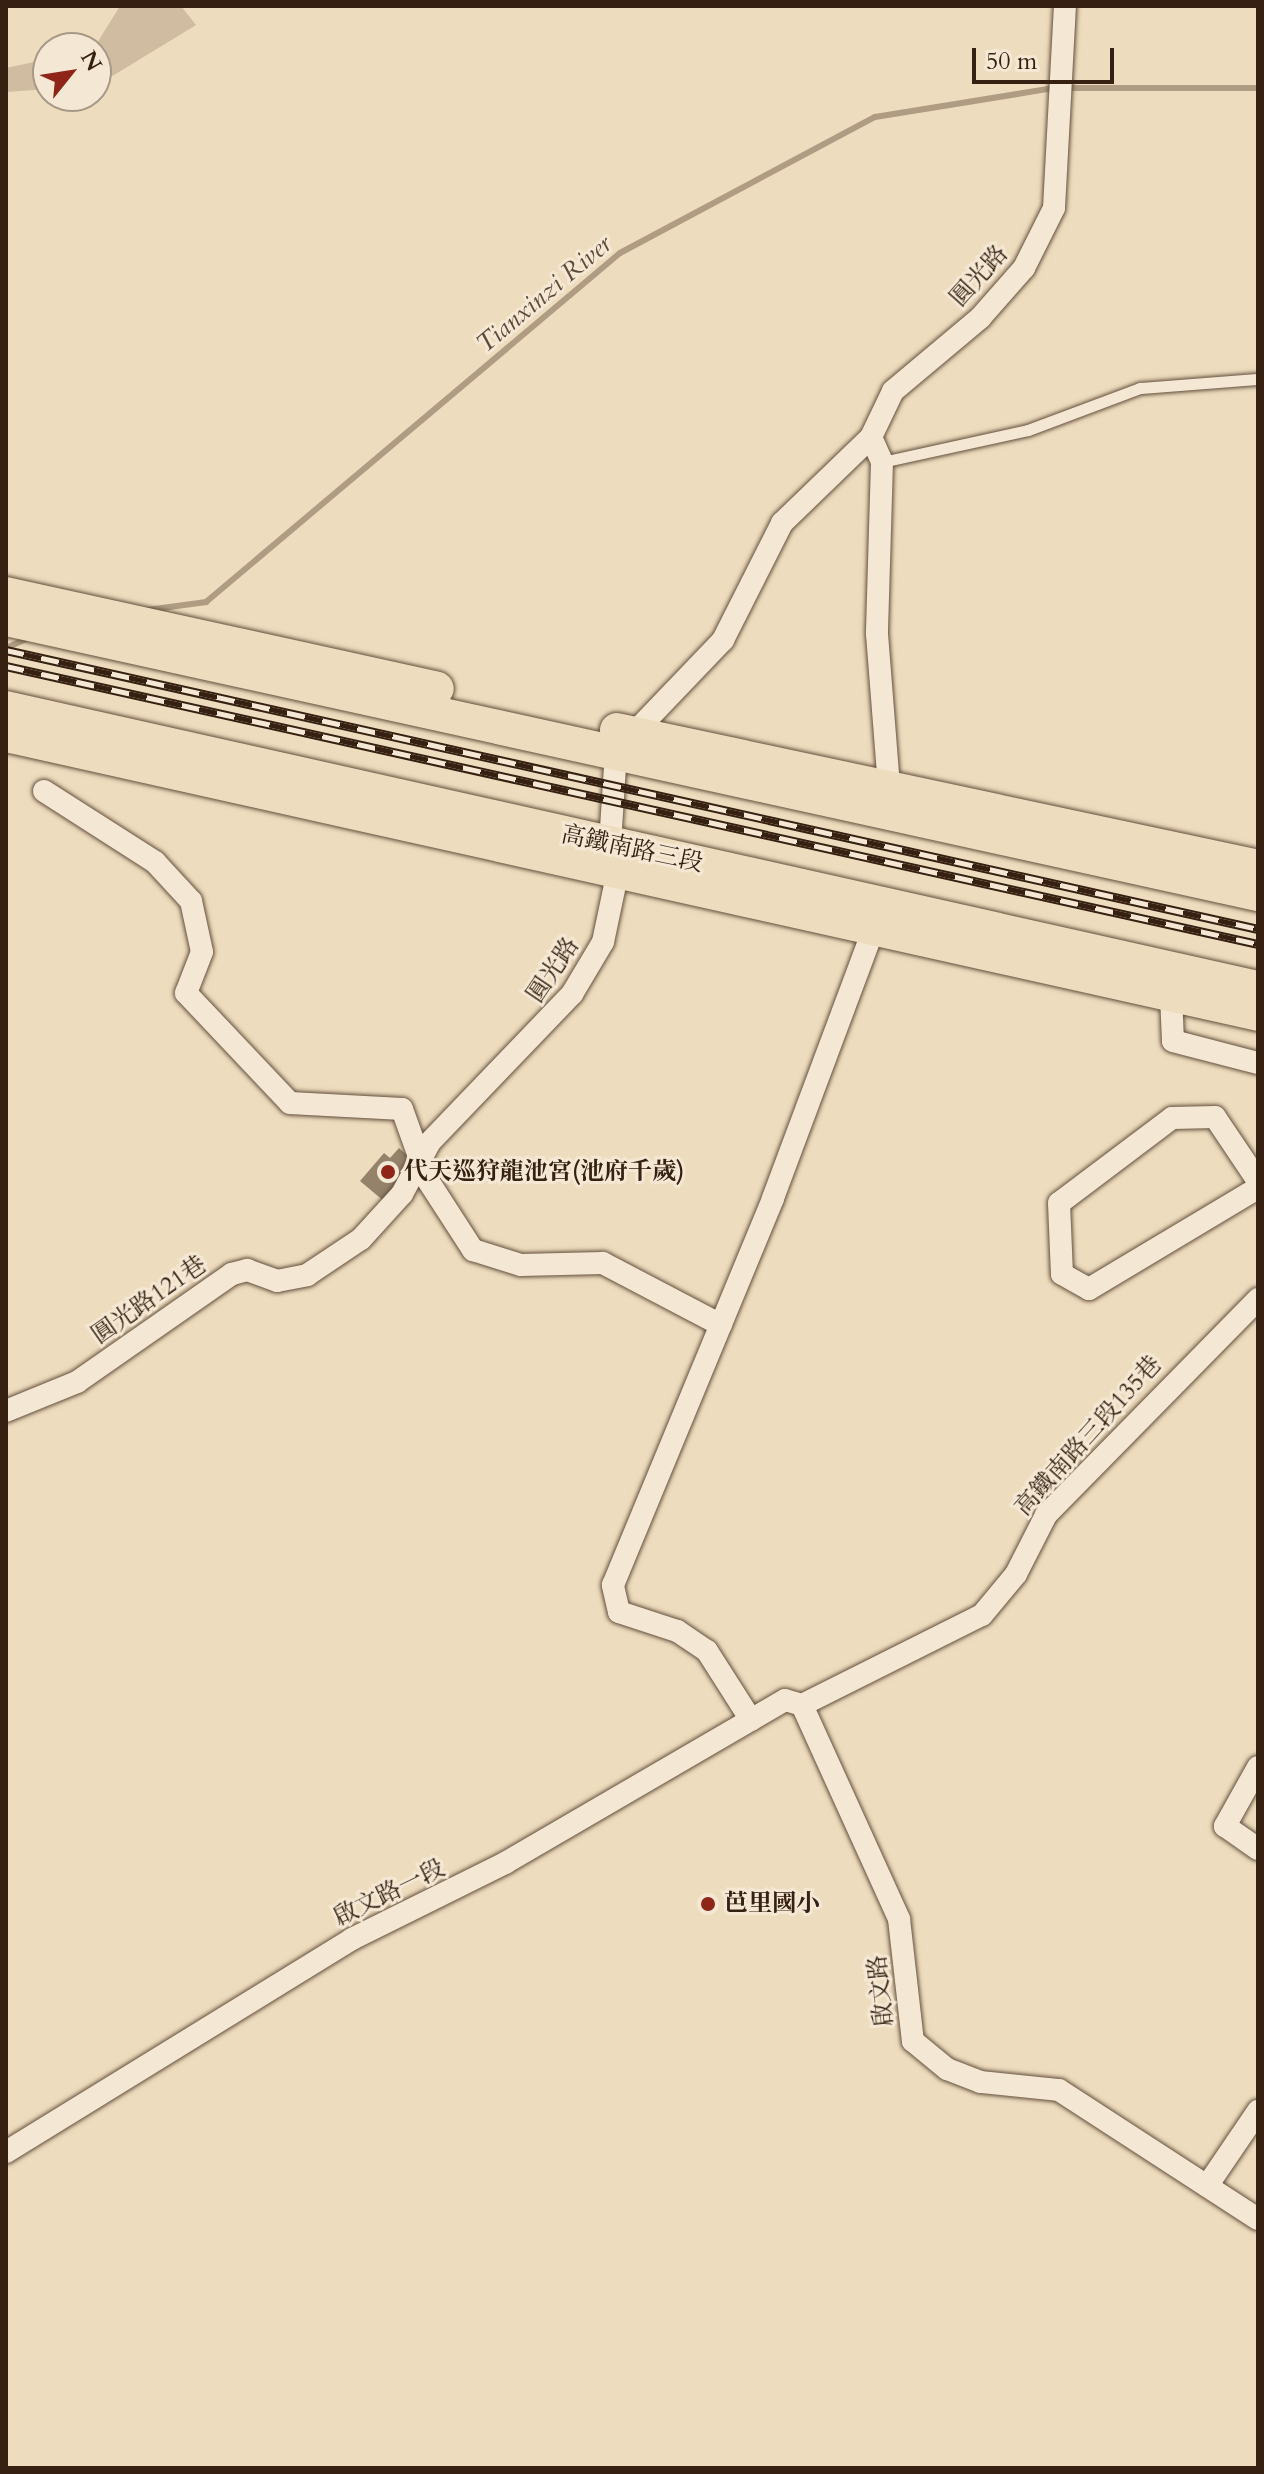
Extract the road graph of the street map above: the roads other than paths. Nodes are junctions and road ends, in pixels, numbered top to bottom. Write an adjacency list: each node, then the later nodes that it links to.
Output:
1 (1065, 6): 3 (street, 圓光路)
2 (1258, 379): 4 (lane)
3 (871, 437): 4 (street); 10 (street, 圓光路)
4 (882, 462): 12 (street)
5 (6, 594): 7 (main road)
6 (6, 619): 7 (main road)
7 (280, 666): 10 (main road)
8 (6, 708): 11 (main road, 高鐵南路三段)
9 (6, 735): 11 (main road, 高鐵南路三段)
10 (623, 742): 12 (main road); 16 (street, 圓光路); 19 (main road)
11 (135, 750): 16 (main road, 高鐵南路三段)
12 (889, 788): 14 (main road)
13 (44, 791): 27 (street)
14 (1067, 827): 17 (main road); 19 (main road)
15 (1258, 854): 17 (lane)
16 (614, 857): 21 (main road, 高鐵南路三段); 22 (main road, 高鐵南路三段); 27 (street, 圓光路)
17 (1223, 859): 18 (main road)
18 (1258, 867)
19 (1187, 877): 20 (main road)
20 (1258, 894)
21 (874, 928): 24 (main road, 高鐵南路三段); 31 (street)
22 (1081, 949): 23 (main road, 高鐵南路三段); 24 (main road)
23 (1258, 988)
24 (1171, 994): 25 (main road, 高鐵南路三段); 26 (street)
25 (1258, 1014)
26 (1258, 1063)
27 (422, 1161): 31 (street); 32 (street, 圓光路121巷)
28 (1258, 1181): 29 (street)
29 (1258, 1188)
30 (1258, 1299): 33 (street, 高鐵南路三段135巷)
31 (721, 1325): 34 (street)
32 (6, 1411)
33 (802, 1705): 34 (street, 啟文路一段); 39 (street, 啟文路)
34 (751, 1720): 38 (street, 啟文路一段)
35 (1258, 1767): 36 (street)
36 (1258, 1849)
37 (1258, 2111): 39 (street)
38 (6, 2152)
39 (1207, 2186): 40 (street, 啟文路)
40 (1258, 2219)

